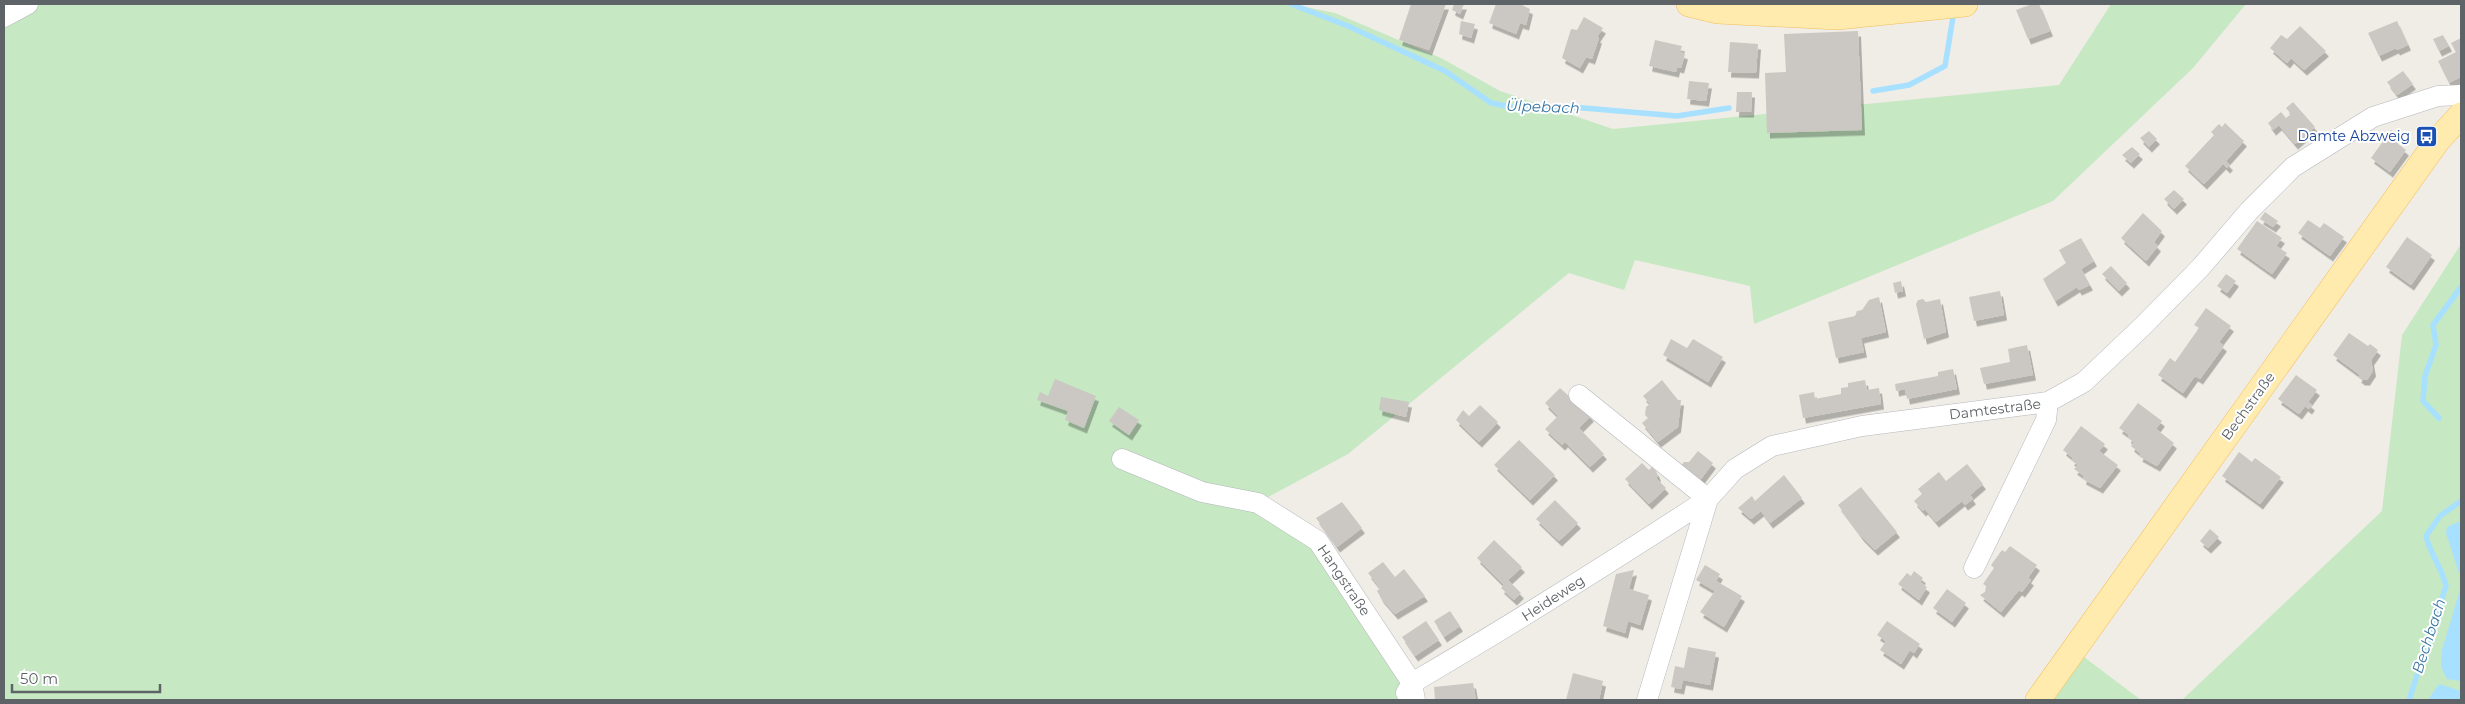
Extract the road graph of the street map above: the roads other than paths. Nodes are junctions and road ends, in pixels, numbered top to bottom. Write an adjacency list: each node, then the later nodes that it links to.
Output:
1 (28, 4): 4 (street)
2 (1689, 4): 3 (main road)
3 (1944, 5)
4 (4, 17)
5 (2461, 96): 8 (street, Damtestraße)
6 (2461, 115): 15 (main road, Bechstraße)
7 (1579, 395): 10 (street)
8 (2048, 402): 10 (street, Damtestraße); 11 (street)
9 (1122, 459): 12 (street, Hangstraße)
10 (1708, 500): 12 (street, Heideweg); 14 (street, Damtestraße)
11 (1974, 568)
12 (1414, 692): 13 (street, Heideweg)
13 (1402, 700)
14 (1647, 700)
15 (2038, 700)

